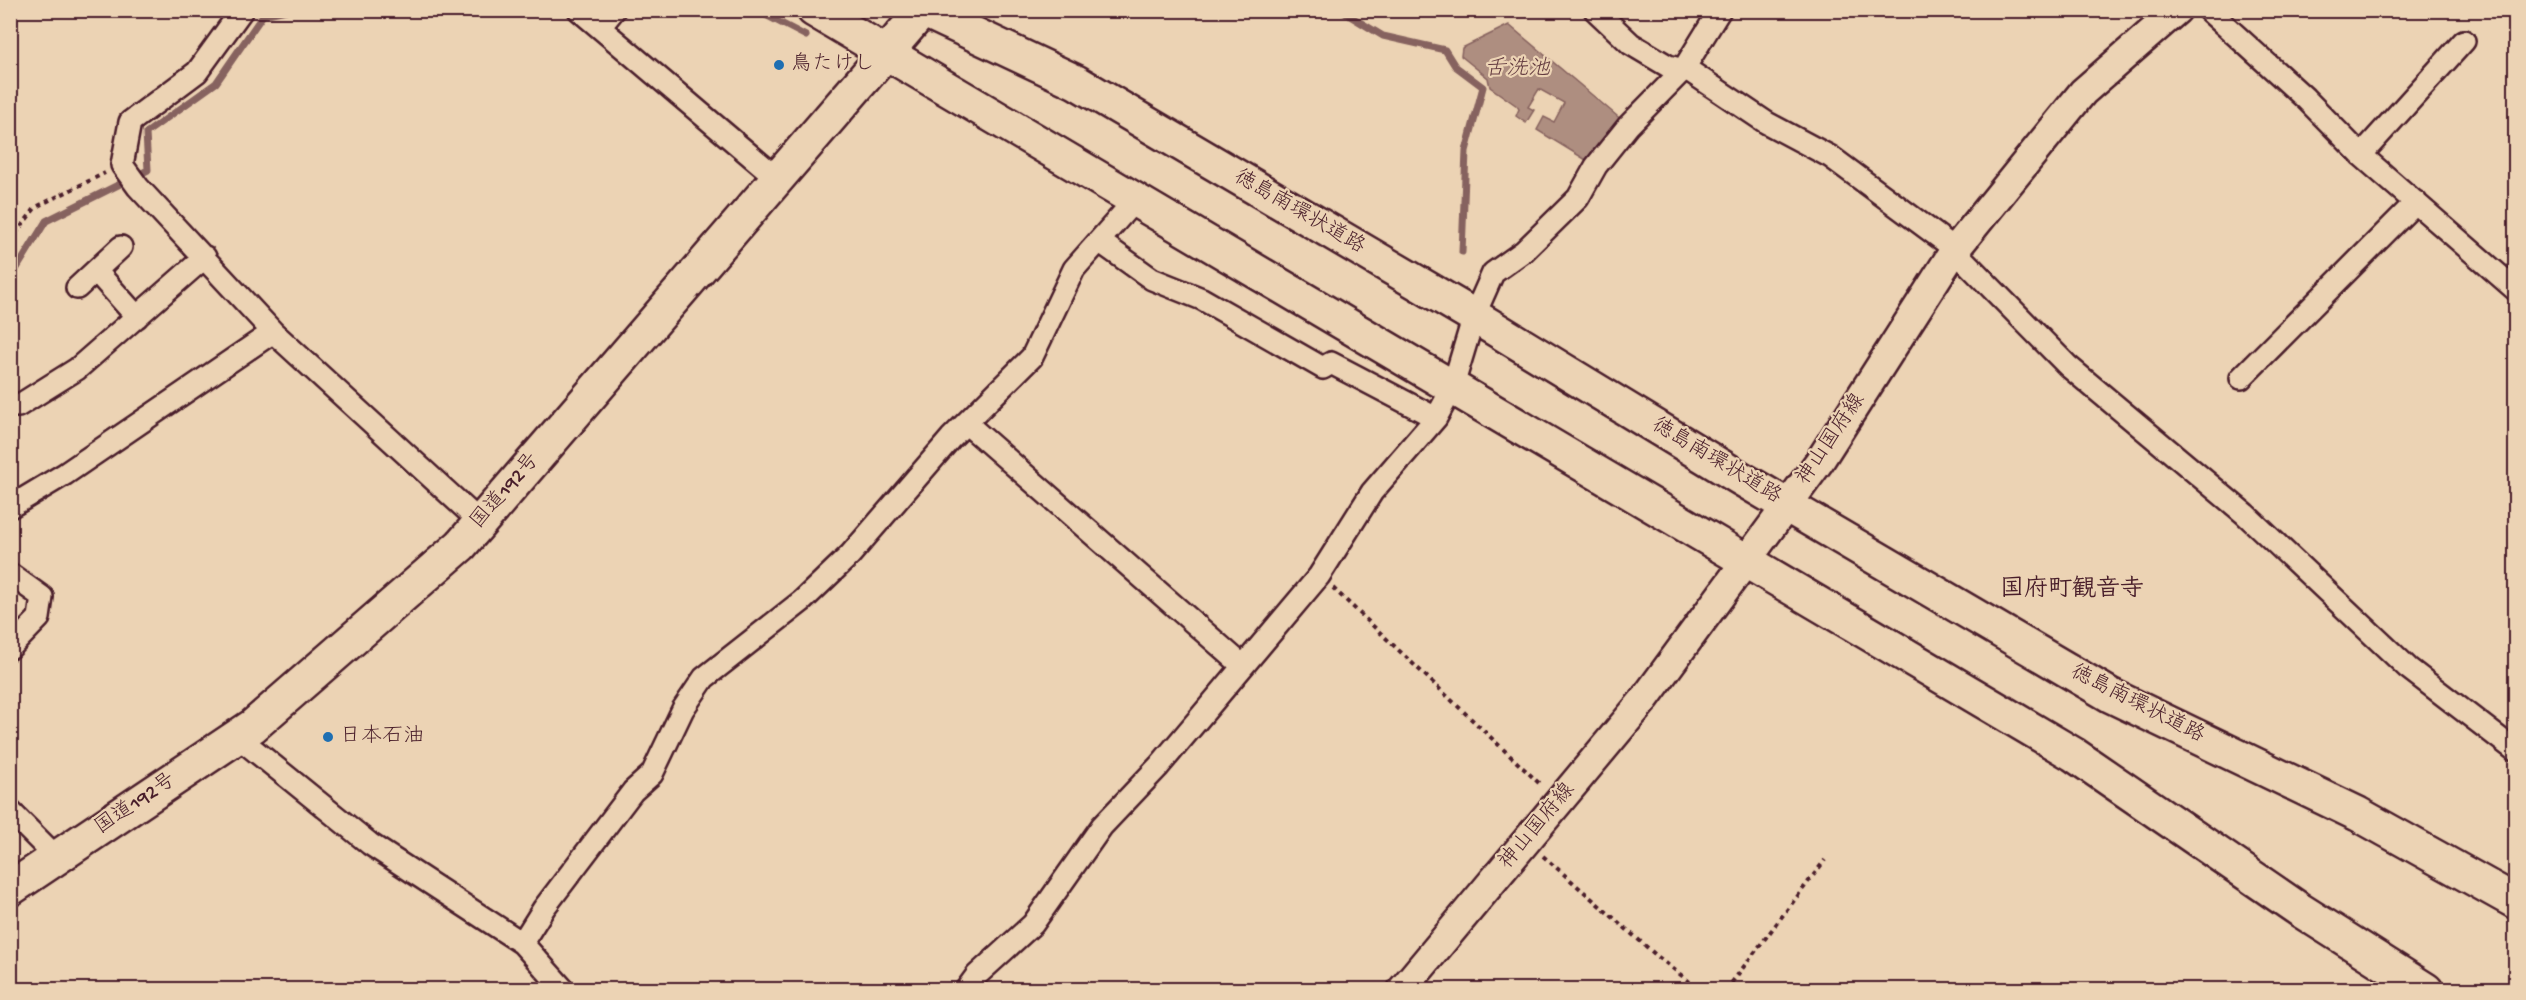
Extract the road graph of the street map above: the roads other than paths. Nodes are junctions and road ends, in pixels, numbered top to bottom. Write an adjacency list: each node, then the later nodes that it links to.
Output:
1 (242, 10): 21 (street)
2 (579, 10): 10 (street)
3 (614, 10): 10 (street)
4 (814, 10): 12 (main road)
5 (923, 10): 12 (main road, 国道192号); 25 (main road, 徳島南環状道路)
6 (1595, 10): 13 (street)
7 (1720, 10): 13 (street)
8 (2177, 10): 20 (main road, 神山国府線)
9 (2208, 10): 14 (street)
10 (600, 27): 15 (street)
11 (2464, 41): 14 (street)
12 (885, 52): 15 (main road, 国道192号); 16 (main road)
13 (1683, 70): 20 (street); 25 (street)
14 (2361, 155): 17 (street)
15 (777, 178): 35 (main road, 国道192号)
16 (1135, 200): 18 (street); 29 (main road)
17 (2416, 202): 24 (street); 28 (street)
18 (1099, 241): 31 (street); 32 (street)
19 (121, 247): 22 (street)
20 (1954, 251): 33 (main road, 神山国府線); 41 (street)
21 (205, 257): 26 (street); 27 (street)
22 (96, 271): 23 (street); 26 (street)
23 (77, 288)
24 (2516, 290)
25 (1474, 316): 29 (street); 33 (main road, 徳島南環状道路)
26 (137, 317): 30 (street)
27 (273, 332): 34 (street); 35 (street)
28 (2241, 378)
29 (1452, 389): 31 (street); 36 (main road)
30 (18, 406)
31 (1436, 418): 39 (street)
32 (966, 423): 39 (street); 46 (street)
33 (1787, 505): 36 (main road, 神山国府線); 45 (main road, 徳島南環状道路)
34 (10, 507)
35 (480, 522): 40 (main road, 国道192号)
36 (1746, 561): 49 (main road, 神山国府線); 50 (main road)
37 (10, 574): 38 (street)
38 (10, 648)
39 (1243, 666): 48 (street)
40 (238, 737): 43 (main road, 国道192号); 46 (street)
41 (2516, 751)
42 (10, 811): 43 (street)
43 (57, 858): 44 (main road, 国道192号)
44 (10, 889)
45 (2516, 902)
46 (522, 943): 47 (street)
47 (564, 990)
48 (966, 990)
49 (1402, 990)
50 (2426, 990)

